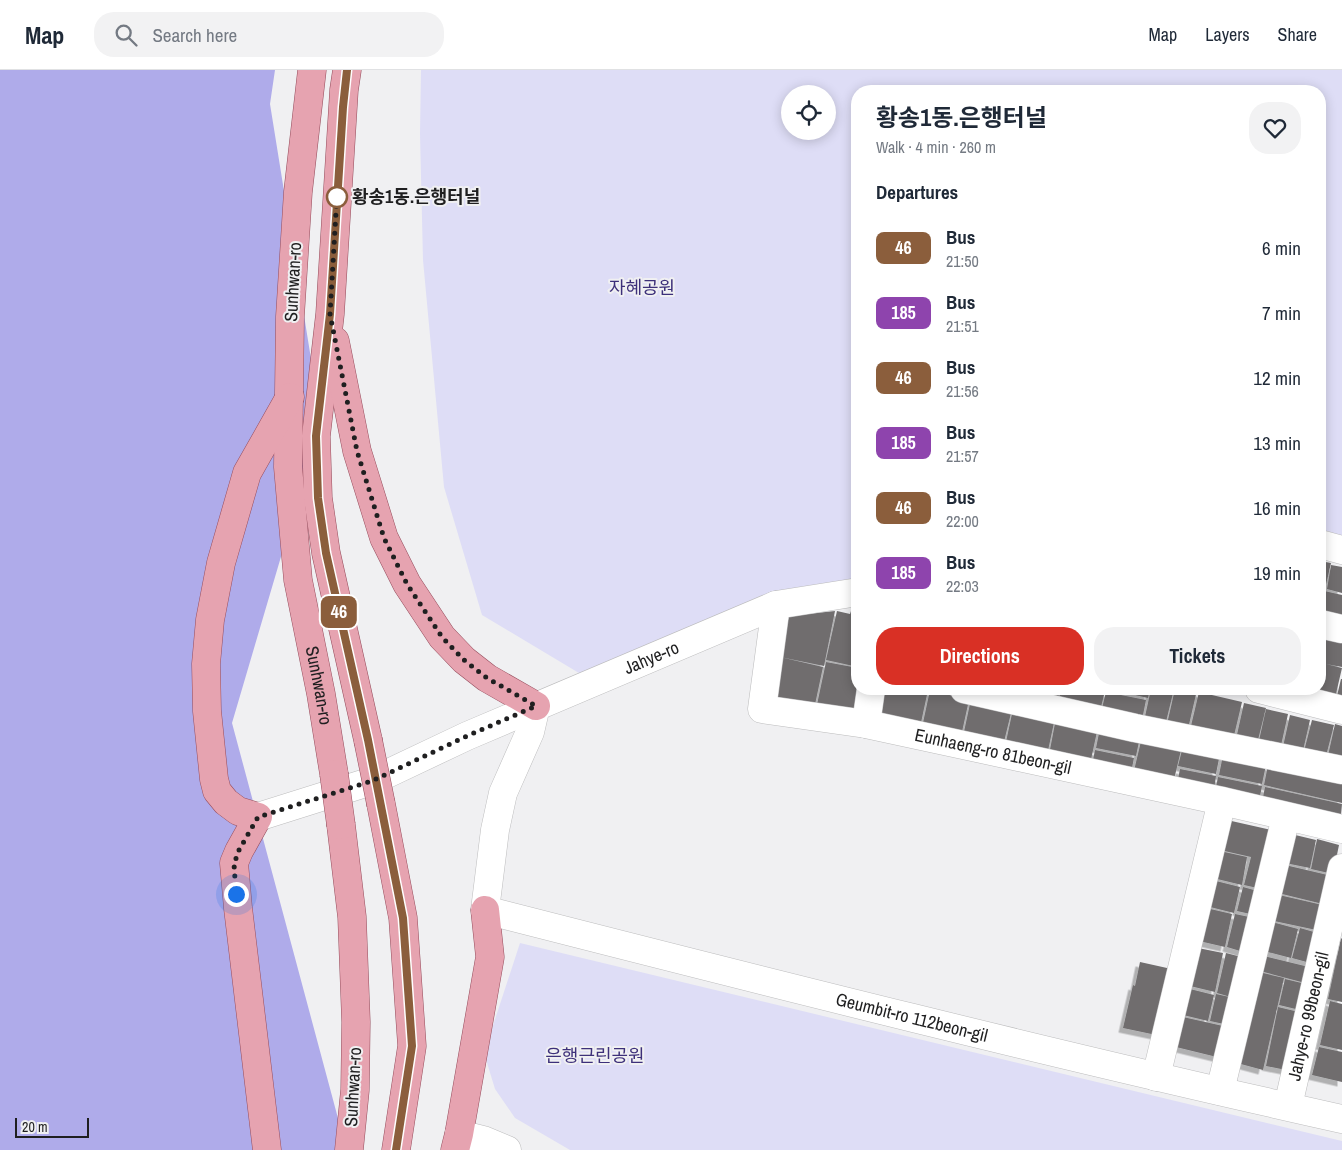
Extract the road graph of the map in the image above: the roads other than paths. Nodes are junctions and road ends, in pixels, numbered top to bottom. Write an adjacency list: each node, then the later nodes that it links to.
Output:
1 (297, 70): 4 (main road)
2 (312, 70): 4 (main road, Sunhwan-ro)
3 (347, 76): 5 (main road, Sunhwan-ro)
4 (302, 154): 6 (main road, Sunhwan-ro)
5 (330, 314): 16 (main road); 33 (main road, Sunhwan-ro, bridge)
6 (290, 396): 21 (main road); 32 (main road, Sunhwan-ro, bridge)
7 (1326, 546): 8 (street)
8 (1342, 550)
9 (851, 593): 10 (street, Jahye-ro)
10 (776, 605): 16 (street, Jahye-ro); 18 (street, Eunhaeng-ro 81beon-gil)
11 (1326, 626): 12 (street)
12 (1342, 630)
13 (870, 695): 18 (street)
14 (990, 695): 19 (street)
15 (1283, 695): 17 (street)
16 (536, 706): 21 (street, Jahye-ro); 25 (street)
17 (1342, 710)
18 (866, 724): 20 (street, Eunhaeng-ro 81beon-gil)
19 (1342, 770)
20 (1222, 801): 22 (street, Eunhaeng-ro 81beon-gil); 26 (street)
21 (258, 817): 31 (main road)
22 (1286, 817): 23 (street, Eunhaeng-ro 81beon-gil); 27 (street)
23 (1342, 829)
24 (1342, 868): 28 (street, Jahye-ro 99beon-gil)
25 (485, 910): 26 (street, Geumbit-ro 112beon-gil); 30 (main road)
26 (1156, 1077): 27 (street, Geumbit-ro 112beon-gil)
27 (1220, 1091): 28 (street, Geumbit-ro 112beon-gil)
28 (1288, 1106): 29 (street, Geumbit-ro 112beon-gil)
29 (1342, 1119)
30 (457, 1142): 34 (street)
31 (267, 1150)
32 (349, 1150)
33 (396, 1150)
34 (507, 1150)

